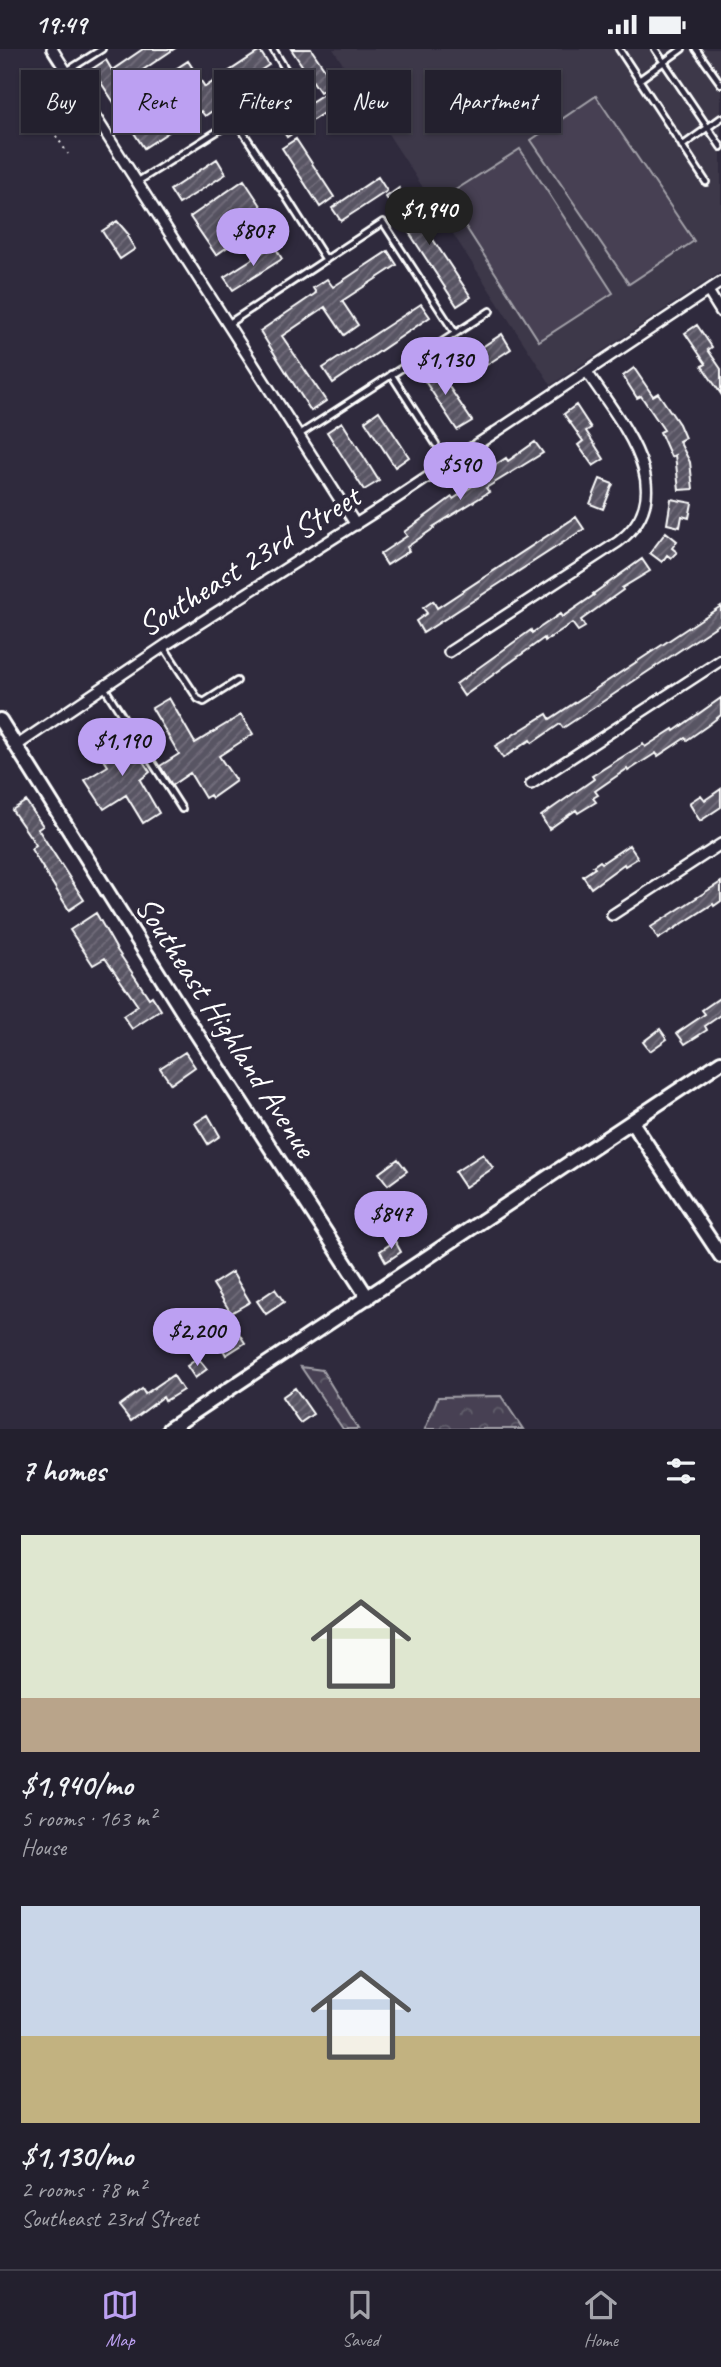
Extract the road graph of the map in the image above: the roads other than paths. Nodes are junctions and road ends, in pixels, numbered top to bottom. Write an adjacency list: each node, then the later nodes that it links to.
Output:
1 (52, 49): 9 (street)
2 (102, 49): 10 (lane)
3 (273, 49): 11 (lane)
4 (619, 49): 12 (lane)
5 (655, 49): 8 (lane)
6 (682, 49): 8 (lane)
7 (696, 49): 13 (lane)
8 (664, 62): 12 (lane); 16 (lane)
9 (65, 70)
10 (69, 70)
11 (286, 70)
12 (639, 81): 19 (lane)
13 (721, 84)
14 (721, 118): 16 (lane)
15 (99, 123): 21 (street)
16 (708, 127): 19 (lane); 20 (lane)
17 (214, 133): 21 (lane)
18 (244, 133): 23 (lane)
19 (682, 146): 22 (lane)
20 (721, 147)
21 (137, 182): 28 (street)
22 (706, 182)
23 (326, 260): 28 (lane); 29 (lane)
24 (721, 282): 25 (street, Southeast 23rd Street)
25 (708, 291): 27 (street); 30 (street, Southeast 23rd Street)
26 (490, 311): 29 (lane)
27 (721, 311)
28 (228, 324): 32 (street)
29 (455, 333): 31 (lane)
30 (587, 372): 34 (street, Southeast 23rd Street); 36 (street)
31 (391, 374): 32 (lane); 33 (lane)
32 (299, 435): 34 (street)
33 (436, 444)
34 (356, 525): 35 (street, Southeast 23rd Street)
35 (163, 646): 38 (lane); 39 (street, Southeast 23rd Street)
36 (449, 652)
37 (721, 660): 42 (street)
38 (237, 681)
39 (104, 686): 41 (street, Southeast 23rd Street); 43 (lane)
40 (0, 720): 41 (street)
41 (16, 746): 49 (street, Southeast Highland Avenue)
42 (531, 784)
43 (182, 809)
44 (721, 844): 45 (street)
45 (612, 915)
46 (721, 1062): 47 (street)
47 (632, 1122): 48 (street); 49 (street)
48 (721, 1256)
49 (368, 1298): 50 (street)
50 (169, 1429)

